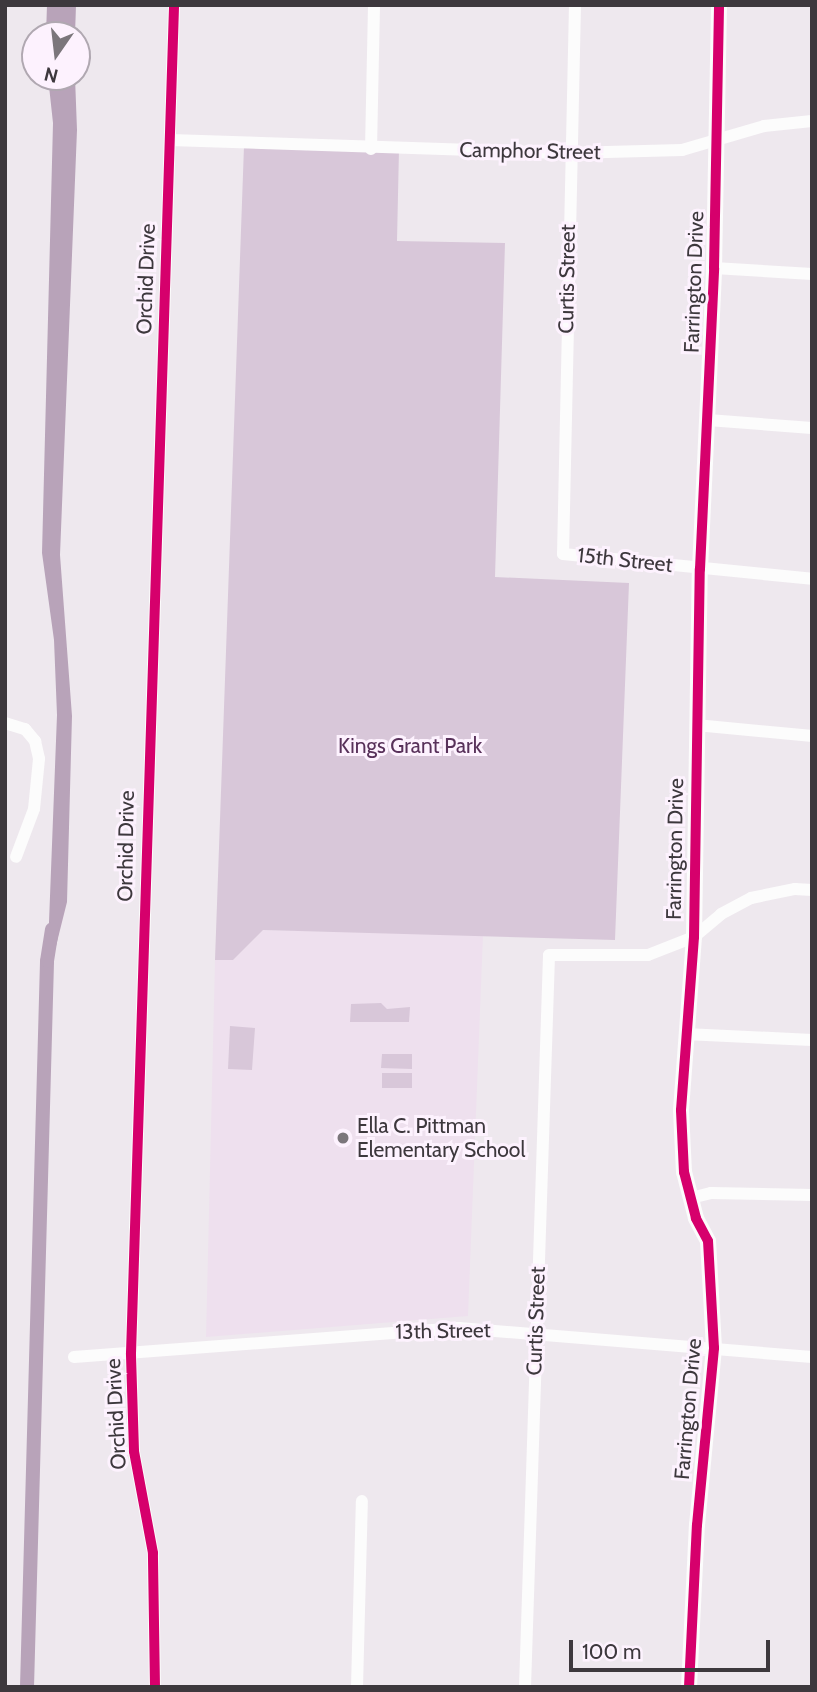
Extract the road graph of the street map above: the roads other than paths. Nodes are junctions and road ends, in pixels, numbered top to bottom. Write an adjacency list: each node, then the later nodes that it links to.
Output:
1 (174, 5): 6 (street, Orchid Drive)
2 (374, 5): 8 (street)
3 (575, 5): 9 (street, Curtis Street)
4 (719, 5): 7 (street, Farrington Drive)
5 (812, 121): 7 (street, Camphor Street)
6 (170, 140): 8 (street, Camphor Street); 29 (street, Orchid Drive)
7 (717, 141): 9 (street, Camphor Street); 10 (street, Farrington Drive)
8 (371, 149): 9 (street, Camphor Street)
9 (569, 153): 14 (street, Curtis Street)
10 (714, 268): 11 (street); 12 (street, Farrington Drive)
11 (812, 274)
12 (708, 420): 13 (street); 15 (street, Farrington Drive)
13 (812, 428)
14 (563, 554): 15 (street, 15th Street)
15 (700, 569): 16 (street, 15th Street); 18 (street, Farrington Drive)
16 (812, 579)
17 (5, 723): 20 (street)
18 (696, 725): 19 (street); 22 (street, Farrington Drive)
19 (812, 736)
20 (16, 857)
21 (812, 890): 22 (street)
22 (694, 937): 23 (street, Farrington Drive); 27 (street, Curtis Street)
23 (685, 1034): 24 (street); 26 (street, Farrington Drive)
24 (812, 1040)
25 (812, 1195): 26 (street)
26 (691, 1198): 28 (street, Farrington Drive)
27 (536, 1333): 28 (street, 13th Street); 29 (street, 13th Street); 35 (street, Curtis Street)
28 (714, 1348): 31 (street, 13th Street); 36 (street, Farrington Drive)
29 (131, 1353): 30 (street, 13th Street); 33 (street, Orchid Drive)
30 (74, 1357)
31 (812, 1357)
32 (362, 1501): 34 (street)
33 (155, 1687)
34 (357, 1687)
35 (525, 1687)
36 (690, 1687)

